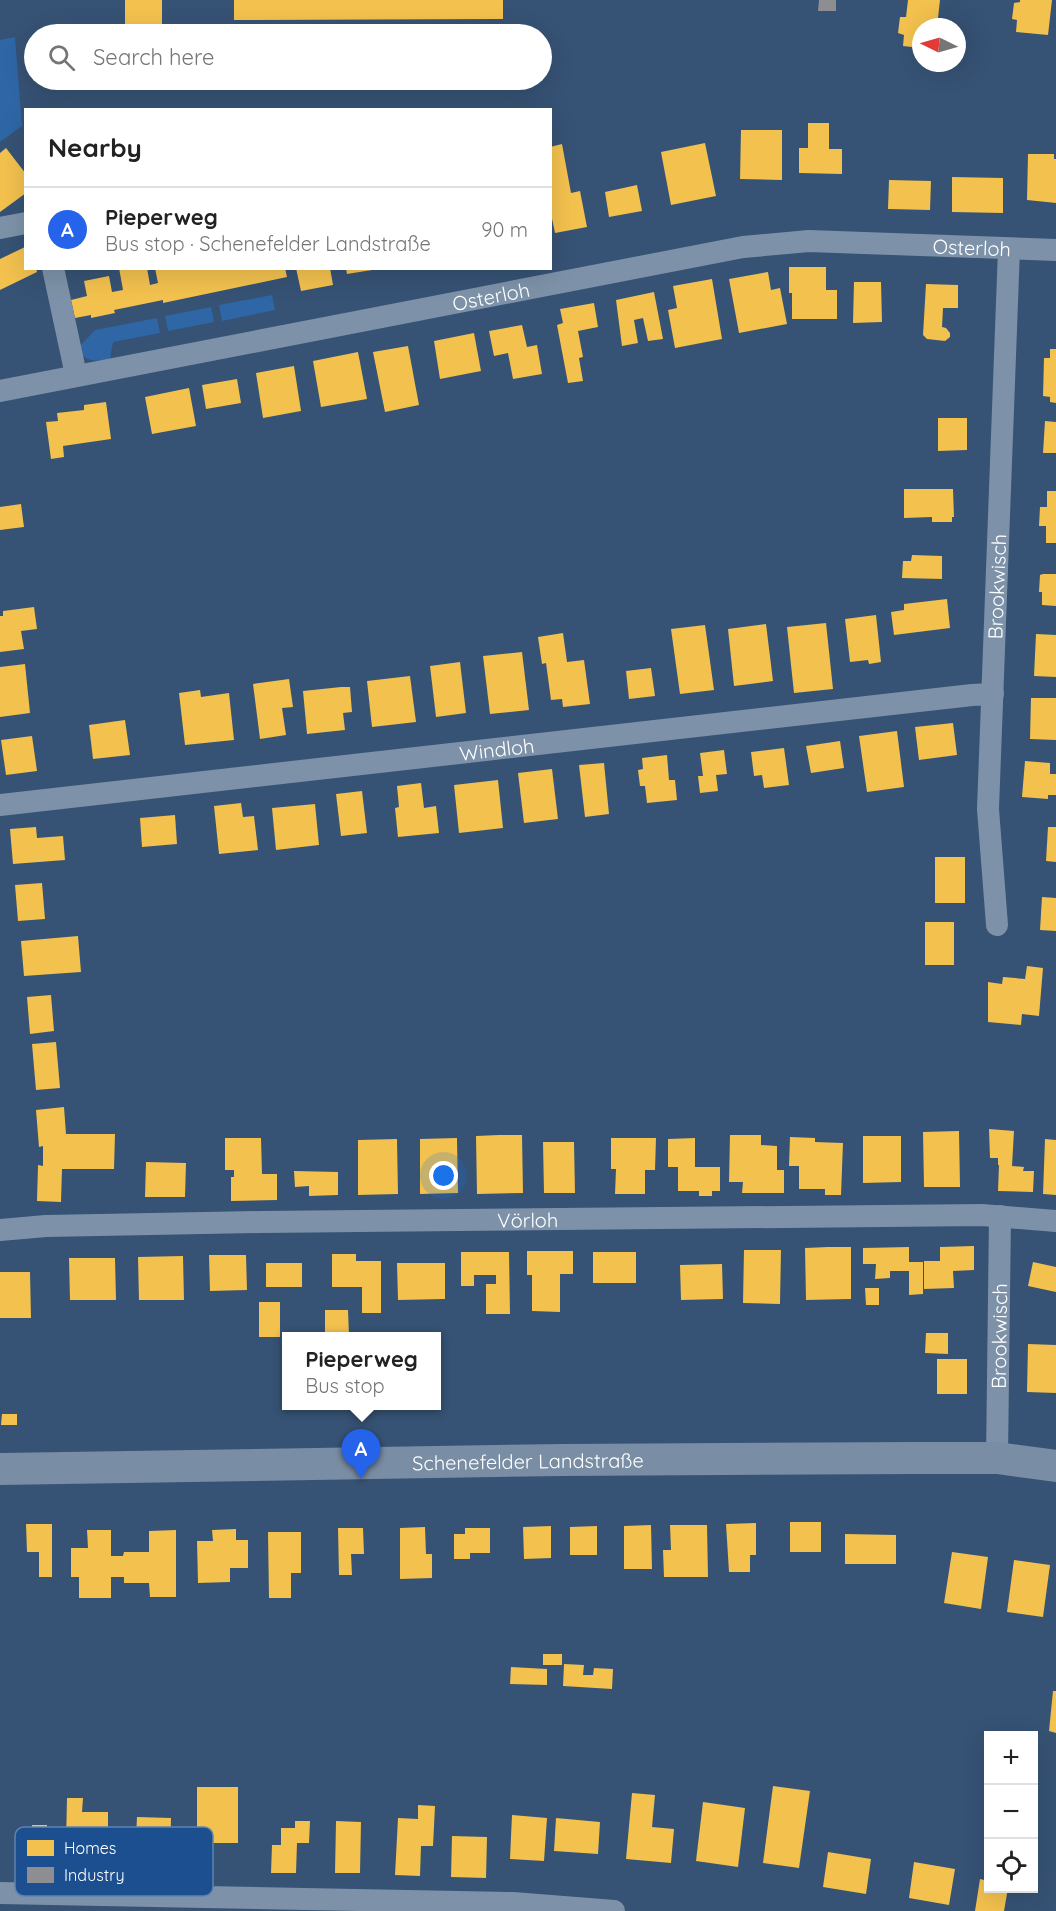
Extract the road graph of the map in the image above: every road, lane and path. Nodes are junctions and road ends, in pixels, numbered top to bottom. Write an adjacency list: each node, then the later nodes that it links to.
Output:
1 (24, 223): 2 (street)
2 (0, 228)
3 (1009, 249): 4 (street, Osterloh); 6 (street, Osterloh); 8 (street, Brookwisch)
4 (1056, 250)
5 (53, 270): 6 (street)
6 (76, 375): 7 (street, Osterloh)
7 (0, 391)
8 (993, 694): 9 (street, Windloh); 10 (street, Brookwisch)
9 (0, 805)
10 (997, 925)
11 (1000, 1216): 12 (street, Vörloh); 13 (street, Vörloh); 14 (street, Brookwisch)
12 (1056, 1221)
13 (0, 1230)
14 (997, 1458): 15 (main road, Schenefelder Landstraße); 16 (main road, Schenefelder Landstraße)
15 (1056, 1466)
16 (0, 1469)
17 (0, 1893): 18 (street)
18 (15, 1893)
19 (154, 1896): 20 (street)
20 (614, 1911)

